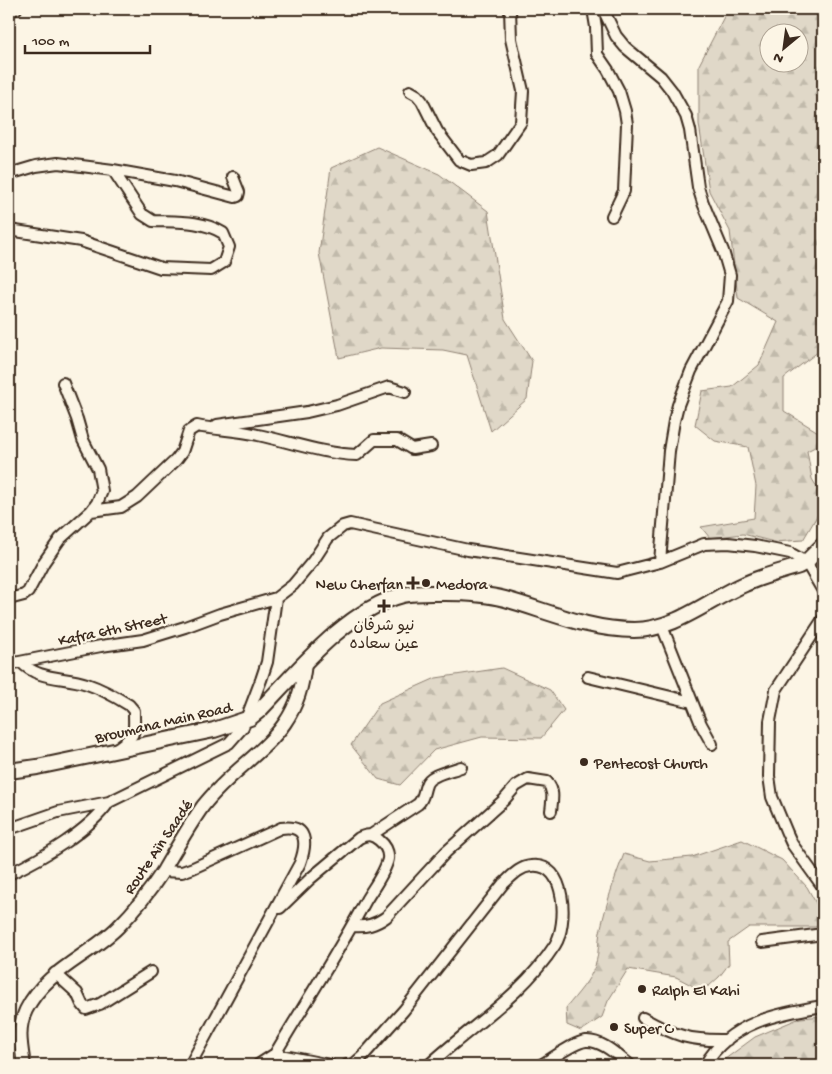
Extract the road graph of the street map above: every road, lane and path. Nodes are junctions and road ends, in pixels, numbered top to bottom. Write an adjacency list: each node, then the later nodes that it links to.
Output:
1 (16, 9): 5 (street)
2 (510, 9): 6 (street)
3 (593, 9): 10 (street)
4 (603, 9): 18 (street)
5 (9, 11)
6 (410, 91)
7 (113, 170): 8 (street); 9 (street); 11 (street)
8 (9, 174)
9 (233, 177)
10 (612, 216)
11 (9, 230)
12 (63, 383): 16 (street)
13 (405, 392): 14 (street)
14 (209, 428): 15 (street); 16 (street)
15 (432, 446)
16 (91, 511): 22 (street)
17 (823, 545): 19 (main road, Broumana Main Road)
18 (660, 562): 19 (street); 21 (street)
19 (806, 562): 20 (street); 24 (main road, Broumana Main Road)
20 (823, 592)
21 (276, 598): 25 (street, Kafra 6th Street); 30 (street)
22 (9, 599)
23 (823, 619): 41 (street)
24 (662, 626): 26 (main road, Broumana Main Road); 29 (street)
25 (22, 662): 27 (street, Kafra 6th Street); 32 (street)
26 (305, 662): 30 (main road, Broumana Main Road); 39 (street, Route Aïn Saadé)
27 (9, 664)
28 (588, 677): 29 (street)
29 (692, 702): 31 (street)
30 (246, 720): 32 (main road, Broumana Main Road); 35 (street)
31 (712, 744)
32 (116, 750): 34 (main road, Broumana Main Road)
33 (461, 768): 38 (street)
34 (9, 771)
35 (109, 802): 37 (street); 40 (street)
36 (551, 811): 43 (street)
37 (9, 829)
38 (371, 834): 42 (street); 43 (street)
39 (163, 870): 42 (street); 47 (street, Route Aïn Saadé)
40 (9, 874)
41 (823, 887)
42 (272, 916): 53 (street)
43 (353, 926): 51 (street)
44 (823, 934): 45 (street)
45 (762, 942)
46 (151, 972): 47 (street)
47 (55, 974): 52 (street, Route Aïn Saadé)
48 (823, 1006): 50 (street)
49 (643, 1018): 50 (street)
50 (727, 1040): 60 (street)
51 (275, 1054): 54 (street); 55 (street)
52 (24, 1065)
53 (190, 1065)
54 (258, 1065)
55 (330, 1065)
56 (347, 1065): 57 (street)
57 (429, 1065)
58 (541, 1065): 59 (street)
59 (630, 1065)
60 (706, 1065)

